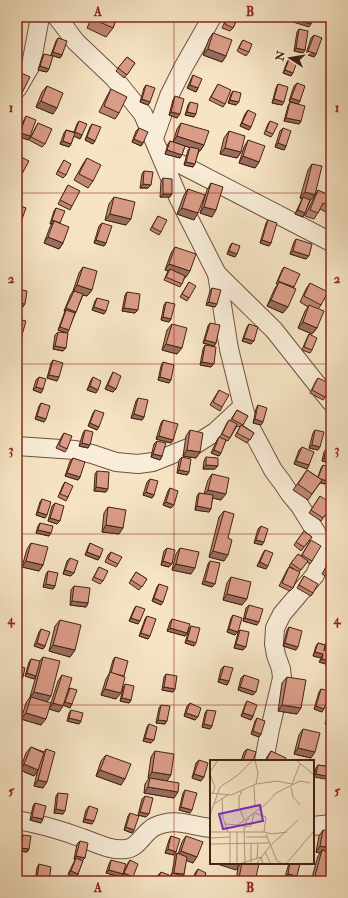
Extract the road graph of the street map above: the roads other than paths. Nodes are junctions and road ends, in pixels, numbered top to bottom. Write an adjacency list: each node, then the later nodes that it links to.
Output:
1 (40, 17): 4 (street)
2 (57, 17): 5 (street)
3 (212, 17): 5 (street)
4 (17, 89)
5 (154, 138): 6 (street)
6 (161, 154): 7 (street); 8 (street)
7 (331, 242)
8 (217, 274): 9 (street); 10 (street)
9 (331, 402)
10 (243, 406): 11 (street); 12 (street)
11 (17, 446)
12 (264, 760)
13 (17, 820): 16 (street)
14 (331, 824): 15 (street)
15 (314, 826)
16 (210, 828)

